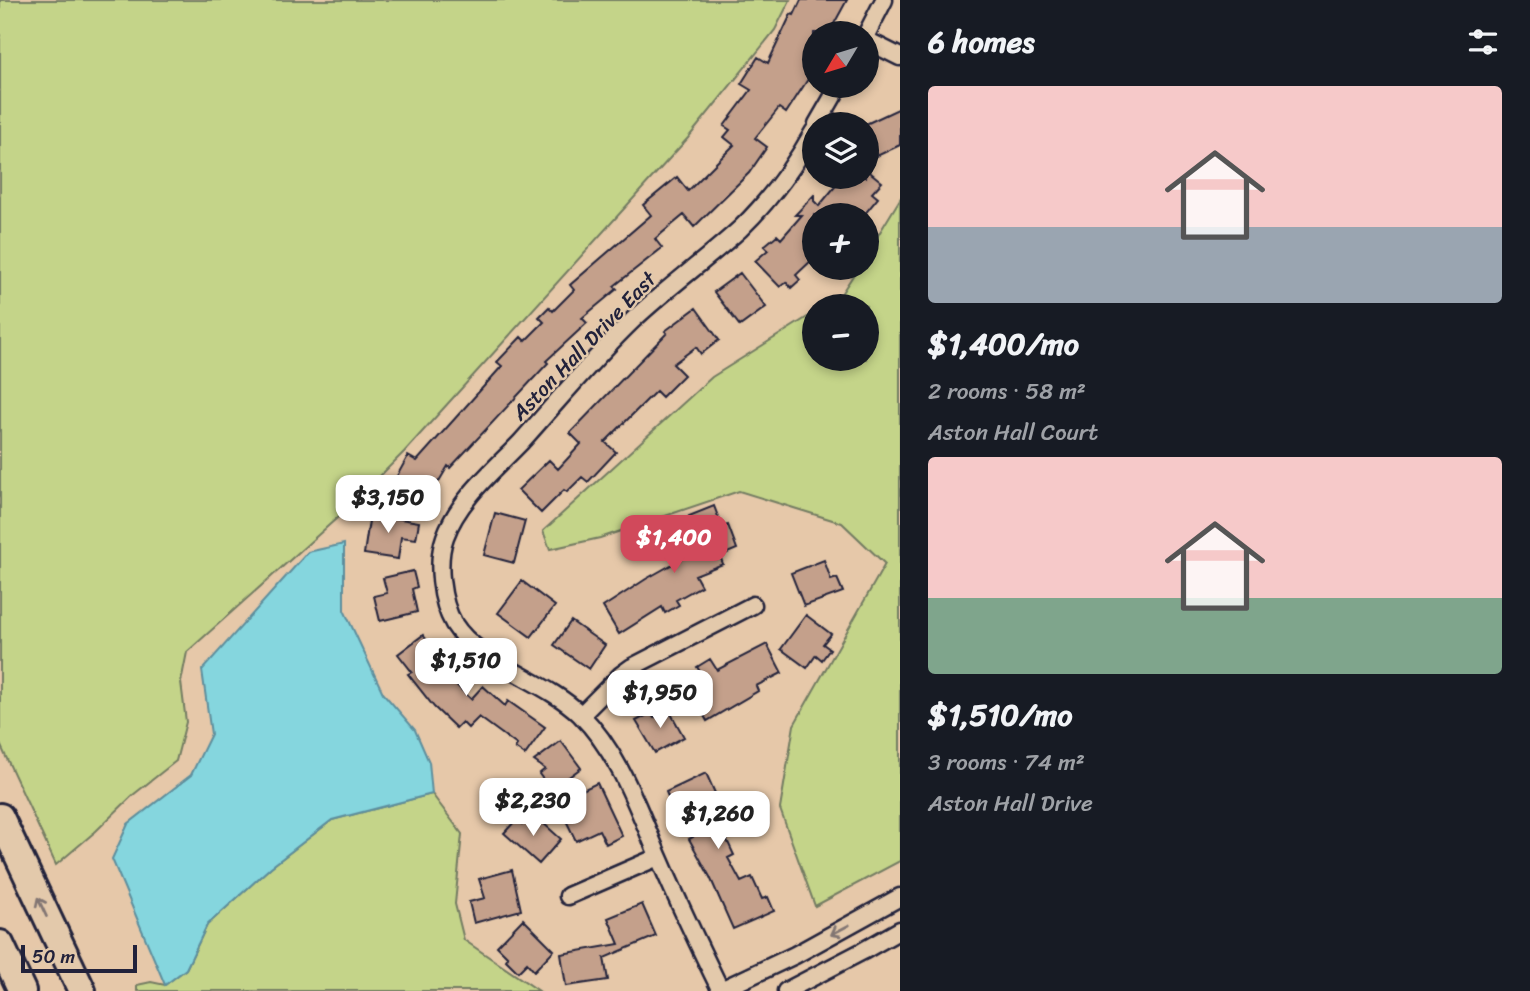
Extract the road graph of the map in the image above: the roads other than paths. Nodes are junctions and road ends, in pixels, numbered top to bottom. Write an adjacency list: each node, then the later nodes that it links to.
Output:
1 (884, 0): 2 (street)
2 (874, 21)
3 (879, 45): 4 (street)
4 (900, 57)
5 (802, 152): 7 (street, Aston Hall Drive East)
6 (753, 605): 7 (street)
7 (581, 715): 9 (street, Aston Hall Drive East)
8 (0, 817): 15 (highway, one-way to 8)
9 (659, 857): 10 (street); 16 (street, Aston Hall Drive East)
10 (568, 896)
11 (900, 897): 16 (street, one-way to 16)
12 (900, 930): 17 (street)
13 (0, 944): 14 (highway)
14 (23, 991)
15 (82, 991)
16 (720, 991)
17 (786, 991)

